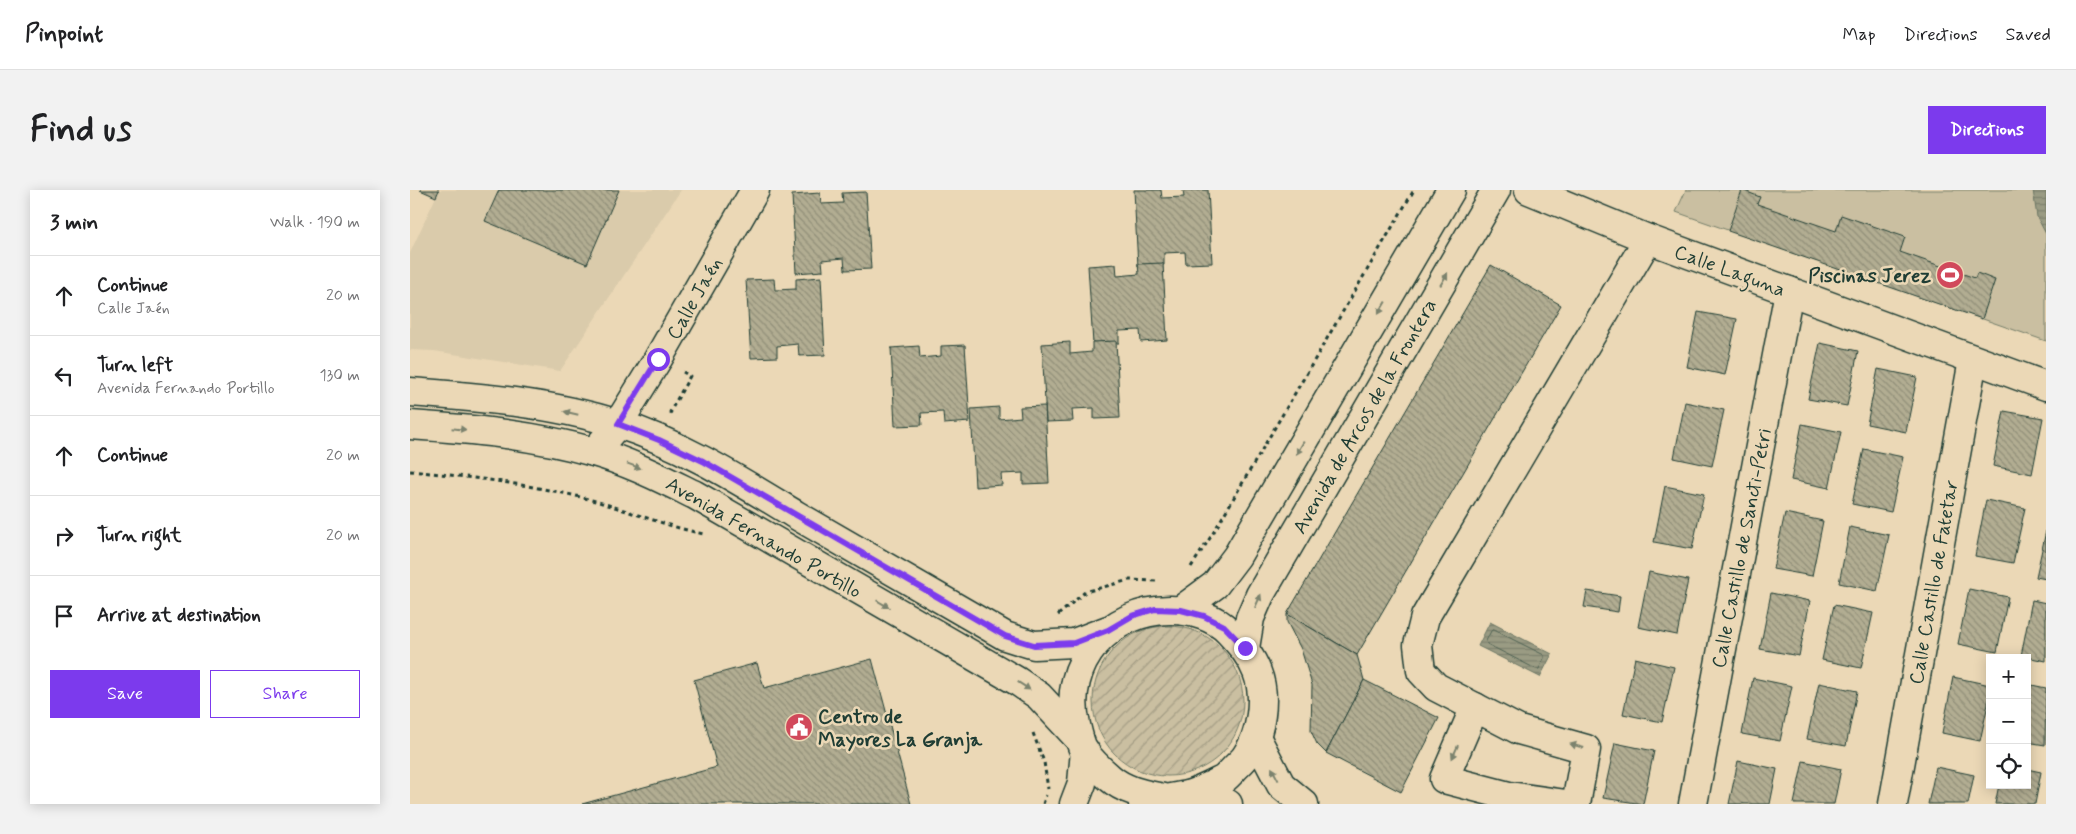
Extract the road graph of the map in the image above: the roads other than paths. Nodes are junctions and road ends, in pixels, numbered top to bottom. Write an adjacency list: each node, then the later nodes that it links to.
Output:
1 (755, 190): 10 (main road, Calle Jaén)
2 (1451, 190): 13 (main road, Avenida de Arcos de la Frontera, one-way to 13)
3 (1496, 190): 15 (main road, Avenida de Arcos de la Frontera, one-way to 3)
4 (1529, 190): 5 (main road, Calle Laguna)
5 (1648, 239): 6 (main road, Calle Laguna); 16 (main road)
6 (1789, 292): 7 (main road, Calle Laguna); 25 (main road, Calle Castillo de Sancti-Petri)
7 (1973, 360): 8 (main road, Calle Laguna); 26 (main road, Calle Castillo de Fatetar)
8 (2046, 386)
9 (410, 392): 10 (main road, Avenida Fernando Portillo, one-way to 9)
10 (618, 424): 12 (main road, Calle Jaén); 14 (main road, Avenida Fernando Portillo)
11 (410, 425): 12 (main road, Avenida Fernando Portillo, one-way to 12)
12 (594, 452): 18 (main road, Avenida Fernando Portillo, one-way to 18)
13 (1181, 610): 14 (main road); 15 (main road)
14 (1108, 630): 18 (main road)
15 (1245, 648): 17 (main road)
16 (1475, 708): 23 (main road, one-way to 23); 24 (main road, one-way to 16)
17 (1256, 737): 19 (main road); 22 (main road, one-way to 17)
18 (1082, 745): 19 (main road); 20 (main road)
19 (1165, 799): 21 (main road)
20 (1074, 804)
21 (1228, 804)
22 (1304, 804)
23 (1566, 804)
24 (1576, 804)
25 (1693, 804)
26 (1893, 804)

